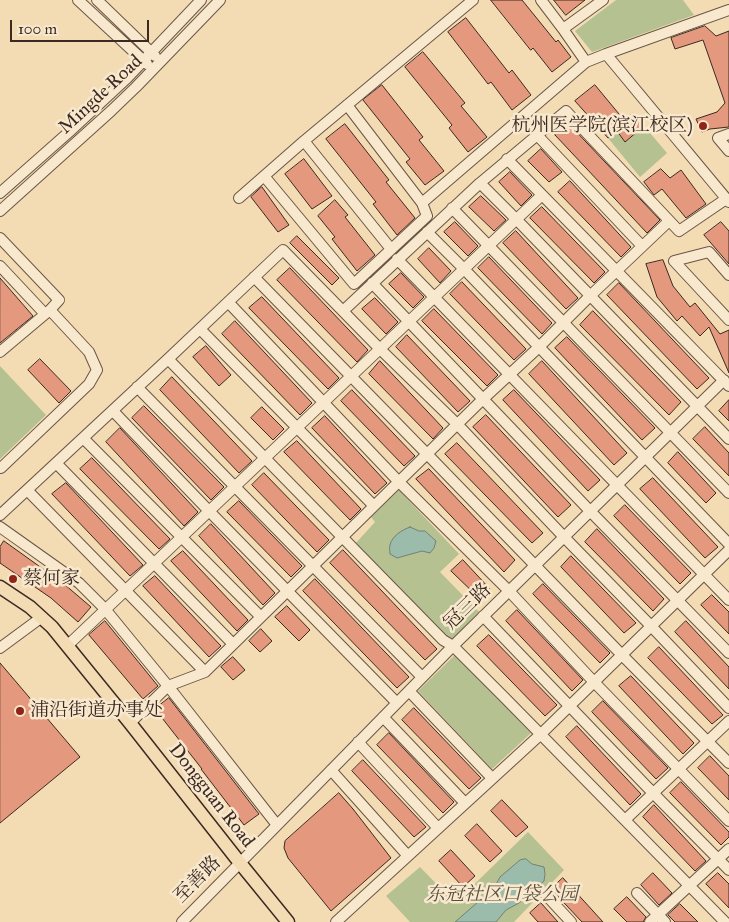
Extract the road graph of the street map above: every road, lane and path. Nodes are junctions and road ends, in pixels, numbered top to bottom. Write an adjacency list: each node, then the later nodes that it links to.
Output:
1 (78, 0): 12 (street)
2 (97, 0): 10 (street)
3 (201, 0): 10 (street, Mingde Road)
4 (220, 0): 13 (street, Mingde Road)
5 (473, 0): 16 (street)
6 (541, 0): 9 (street)
7 (603, 0): 9 (street)
8 (729, 10): 11 (street)
9 (564, 29): 14 (street)
10 (152, 52): 12 (street, Mingde Road); 13 (street)
11 (606, 54): 14 (street); 27 (street)
12 (144, 60): 15 (street); 24 (street, Mingde Road)
13 (161, 62): 15 (street, Mingde Road)
14 (586, 62): 28 (street)
15 (154, 69): 30 (street, Mingde Road)
16 (347, 105): 19 (street); 28 (street)
17 (729, 134): 20 (street)
18 (537, 135): 21 (street); 32 (street); 36 (street)
19 (304, 141): 22 (street); 37 (street)
20 (729, 151)
21 (507, 159): 23 (street); 25 (street)
22 (264, 176): 26 (street); 37 (street)
23 (480, 183): 29 (street); 31 (street)
24 (0, 193)
25 (542, 195): 31 (street); 41 (street)
26 (239, 198)
27 (728, 201): 32 (street)
28 (422, 203): 37 (street)
29 (452, 208): 33 (street); 35 (street)
30 (0, 210)
31 (516, 219): 35 (street); 45 (street)
32 (669, 221): 36 (street)
33 (427, 232): 38 (street); 40 (street)
34 (0, 238): 48 (street)
35 (489, 246): 40 (street); 52 (street)
36 (642, 246): 41 (street)
37 (391, 249)
38 (397, 259): 44 (street); 46 (street)
39 (0, 266): 48 (street)
40 (464, 268): 46 (street); 54 (street)
41 (616, 271): 45 (street); 60 (street)
42 (729, 275): 50 (street)
43 (254, 277): 47 (street); 49 (street); 59 (street)
44 (372, 283): 49 (street); 51 (street)
45 (590, 296): 52 (street); 64 (street)
46 (435, 297): 51 (street); 58 (street)
47 (228, 302): 53 (street); 63 (street)
48 (48, 312): 56 (street); 75 (street)
49 (343, 312): 55 (street)
50 (729, 320)
51 (408, 322): 55 (street); 62 (street)
52 (563, 322): 54 (street); 68 (street)
53 (200, 329): 57 (street); 67 (street)
54 (539, 347): 58 (street); 72 (street)
55 (380, 349): 59 (street); 66 (street)
56 (0, 352)
57 (168, 359): 61 (street); 73 (street)
58 (510, 374): 62 (street); 77 (street)
59 (352, 376): 63 (street); 71 (street)
60 (726, 383): 64 (street, 冠三路)
61 (137, 388): 65 (street); 78 (street)
62 (482, 399): 66 (street); 83 (street)
63 (324, 402): 67 (street); 76 (street)
64 (697, 406): 68 (street, 冠三路); 70 (street)
65 (112, 411): 69 (street); 82 (street)
66 (457, 424): 71 (street); 88 (street)
67 (297, 428): 73 (street); 81 (street)
68 (670, 432): 72 (street, 冠三路); 80 (street)
69 (83, 438): 74 (street); 86 (street)
70 (729, 439)
71 (427, 454): 76 (street); 92 (street)
72 (645, 457): 77 (street, 冠三路); 89 (street)
73 (265, 458): 78 (street); 87 (street)
74 (56, 463): 79 (street); 91 (street)
75 (1, 468)
76 (399, 482): 81 (street); 98 (street)
77 (618, 485): 83 (street, 冠三路); 94 (street)
78 (234, 487): 82 (street); 93 (street)
79 (27, 490): 84 (street); 96 (street)
80 (729, 493)
81 (374, 506): 87 (street)
82 (209, 511): 86 (street); 97 (street)
83 (590, 512): 88 (street, 冠三路); 99 (street)
84 (0, 515)
85 (0, 527): 101 (street)
86 (182, 536): 91 (street); 104 (street)
87 (343, 538): 93 (street); 108 (street)
88 (564, 538): 92 (street, 冠三路); 105 (street)
89 (729, 544)
90 (729, 550): 94 (street)
91 (154, 563): 96 (street); 106 (street)
92 (536, 565): 98 (street, 冠三路); 111 (street)
93 (313, 566): 97 (street); 113 (street)
94 (704, 574): 99 (street); 100 (street)
95 (0, 587): 103 (main road, Dongguan Road)
96 (126, 590): 101 (street); 112 (street)
97 (287, 592): 104 (street); 117 (street)
98 (509, 592): 102 (street, 冠三路); 114 (street)
99 (678, 600): 105 (street); 110 (street)
100 (729, 600)
101 (105, 609): 107 (street); 115 (street)
102 (483, 616): 108 (street, 冠三路); 118 (street)
103 (42, 617): 107 (main road, Dongguan Road); 109 (street)
104 (261, 617): 106 (street)
105 (651, 626): 111 (street); 119 (street)
106 (233, 644): 112 (street)
107 (67, 646): 122 (main road, Dongguan Road)
108 (453, 646): 113 (street, 冠三路); 123 (street)
109 (0, 648)
110 (729, 653)
111 (622, 655): 114 (street); 124 (street)
112 (205, 672): 115 (street)
113 (422, 677): 116 (street, 冠三路)
114 (594, 682): 118 (street); 127 (street)
115 (168, 686): 122 (street); 134 (street)
116 (408, 691): 117 (street, 冠三路); 129 (street)
117 (397, 703): 120 (street, 冠三路)
118 (569, 706): 123 (street); 130 (street)
119 (729, 708)
120 (383, 717): 125 (street, 冠三路); 131 (street)
121 (729, 721): 124 (street)
122 (130, 723): 139 (main road, Dongguan Road)
123 (541, 734): 129 (street); 132 (street)
124 (708, 741): 126 (street); 127 (street)
125 (358, 742): 128 (street, 冠三路); 135 (street)
126 (729, 763)
127 (679, 769): 130 (street); 133 (street)
128 (331, 770): 134 (street, 冠三路); 137 (street)
129 (492, 778): 131 (street)
130 (653, 794): 132 (street); 138 (street)
131 (465, 804): 135 (street)
132 (625, 820): 141 (street)
133 (729, 821)
134 (277, 825): 139 (street, 冠三路)
135 (438, 828): 137 (street)
136 (729, 849): 138 (street)
137 (408, 856): 147 (street)
138 (718, 859): 140 (street); 141 (street)
139 (240, 863): 145 (street, 至善路); 146 (main road, Dongguan Road)
140 (729, 870)
141 (690, 886): 144 (street); 149 (street)
142 (637, 893): 144 (street)
143 (546, 894): 148 (street)
144 (658, 920)
145 (182, 922)
146 (288, 922)
147 (336, 922)
148 (571, 922)
149 (725, 922)

